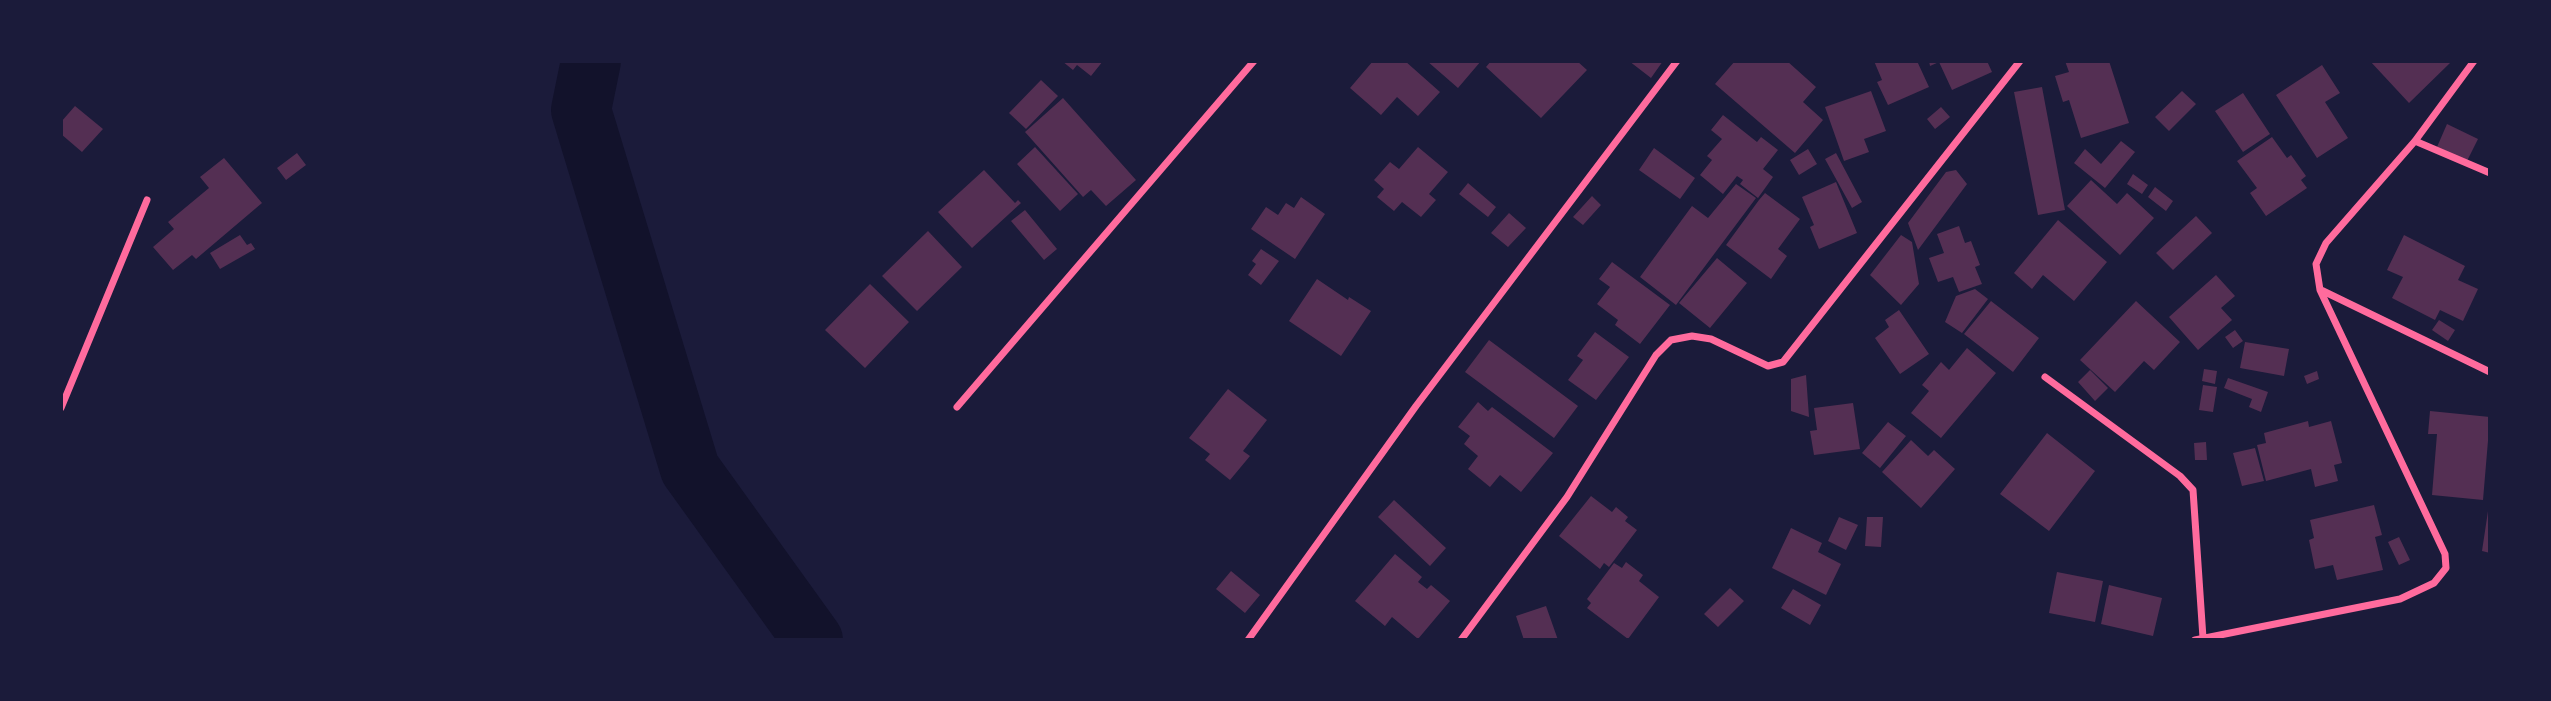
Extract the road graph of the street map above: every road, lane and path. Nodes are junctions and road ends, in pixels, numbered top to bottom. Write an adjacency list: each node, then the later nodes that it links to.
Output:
1 (1254, 61): 11 (street)
2 (1677, 61): 14 (street)
3 (2020, 61): 15 (street)
4 (2474, 61): 5 (street)
5 (2415, 141): 6 (street); 8 (street)
6 (2490, 173)
7 (147, 200): 12 (street)
8 (2320, 290): 9 (street); 13 (street)
9 (2490, 372)
10 (2045, 377): 13 (street)
11 (957, 407)
12 (61, 408)
13 (2199, 639)
14 (1248, 640)
15 (1461, 640)

